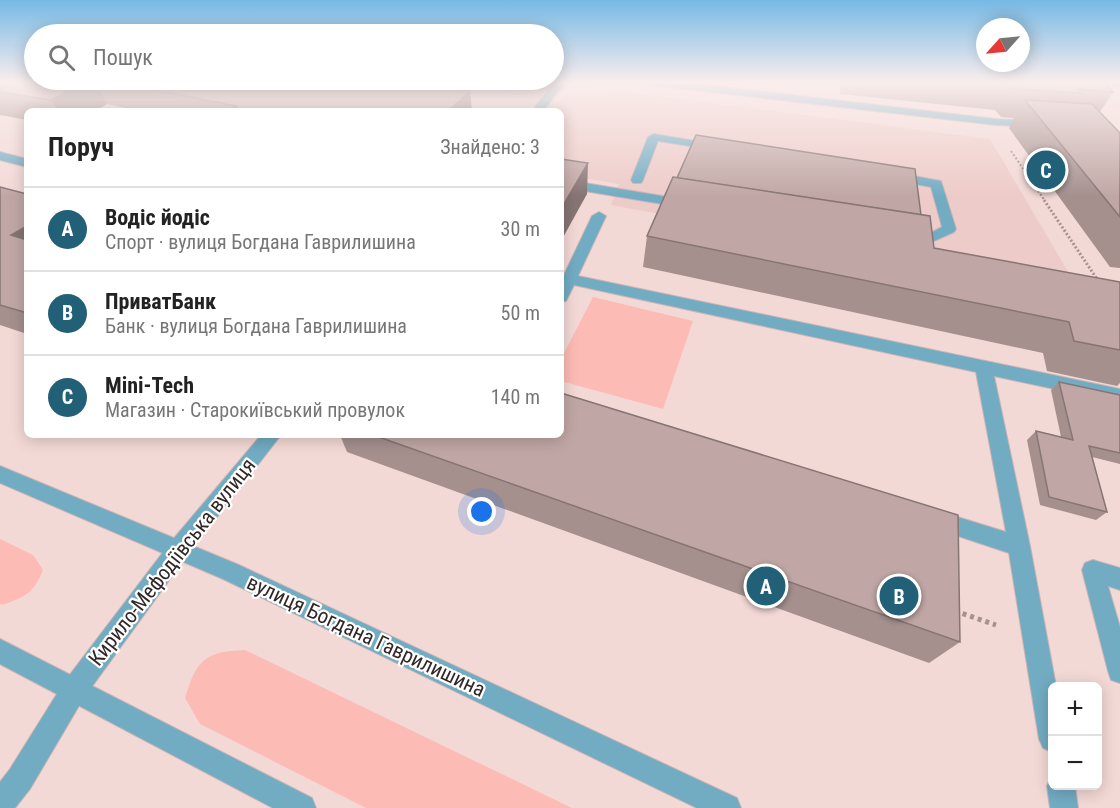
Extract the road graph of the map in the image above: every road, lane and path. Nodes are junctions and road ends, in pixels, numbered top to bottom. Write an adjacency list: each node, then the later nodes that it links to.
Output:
1 (977, 120): 2 (street)
2 (1054, 126)
3 (1005, 143): 14 (path)
4 (725, 149): 8 (street)
5 (0, 156): 6 (street)
6 (24, 162)
7 (878, 174): 12 (street)
8 (638, 180)
9 (564, 184): 10 (street)
10 (698, 206)
11 (600, 216): 13 (street)
12 (899, 238)
13 (570, 279): 15 (street); 16 (street)
14 (1106, 288)
15 (564, 291)
16 (984, 369): 17 (street); 21 (street)
17 (1120, 396)
18 (270, 438): 22 (street, Кирило-Мефодіївська вулиця)
19 (0, 474): 22 (street, вулиця Богдана Гаврилишина)
20 (920, 514): 21 (street)
21 (1019, 546): 25 (street)
22 (178, 550): 28 (street, Кирило-Мефодіївська вулиця); 33 (street, вулиця Богдана Гаврилишина)
23 (1120, 579): 27 (street)
24 (950, 609): 25 (path)
25 (1035, 638): 29 (street)
26 (0, 651): 28 (street)
27 (1120, 671)
28 (74, 690): 31 (street, Кирило-Мефодіївська вулиця); 32 (street)
29 (1052, 736)
30 (1061, 790): 34 (street)
31 (0, 804)
32 (302, 808)
33 (727, 808)
34 (1064, 808)

